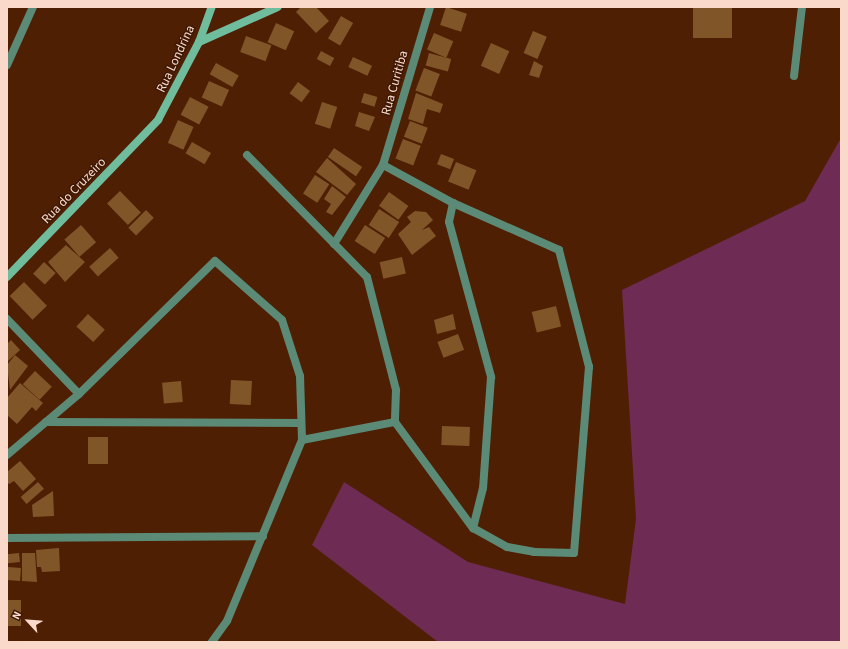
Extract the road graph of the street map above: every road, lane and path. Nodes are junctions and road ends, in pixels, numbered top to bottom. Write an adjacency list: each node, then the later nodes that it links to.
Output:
1 (33, 7): 7 (street)
2 (212, 7): 6 (street, Rua Londrina)
3 (278, 7): 6 (street)
4 (430, 7): 11 (street, Rua Curitiba)
5 (802, 7): 8 (street)
6 (199, 42): 9 (street, Rua Londrina)
7 (7, 65)
8 (794, 76)
9 (158, 120): 14 (street, Rua do Cruzeiro)
10 (247, 155): 13 (street)
11 (383, 165): 12 (street); 13 (street, Rua Curitiba)
12 (453, 203): 22 (street); 22 (street)
13 (334, 244): 19 (street)
14 (7, 278)
15 (7, 320): 16 (street)
16 (79, 394): 17 (street); 18 (street)
17 (46, 422): 18 (street); 21 (street)
18 (301, 422): 20 (street)
19 (395, 422): 20 (street); 22 (street)
20 (302, 440): 23 (street)
21 (7, 454)
22 (473, 528)
23 (263, 536): 24 (street); 25 (street)
24 (7, 538)
25 (212, 642)

